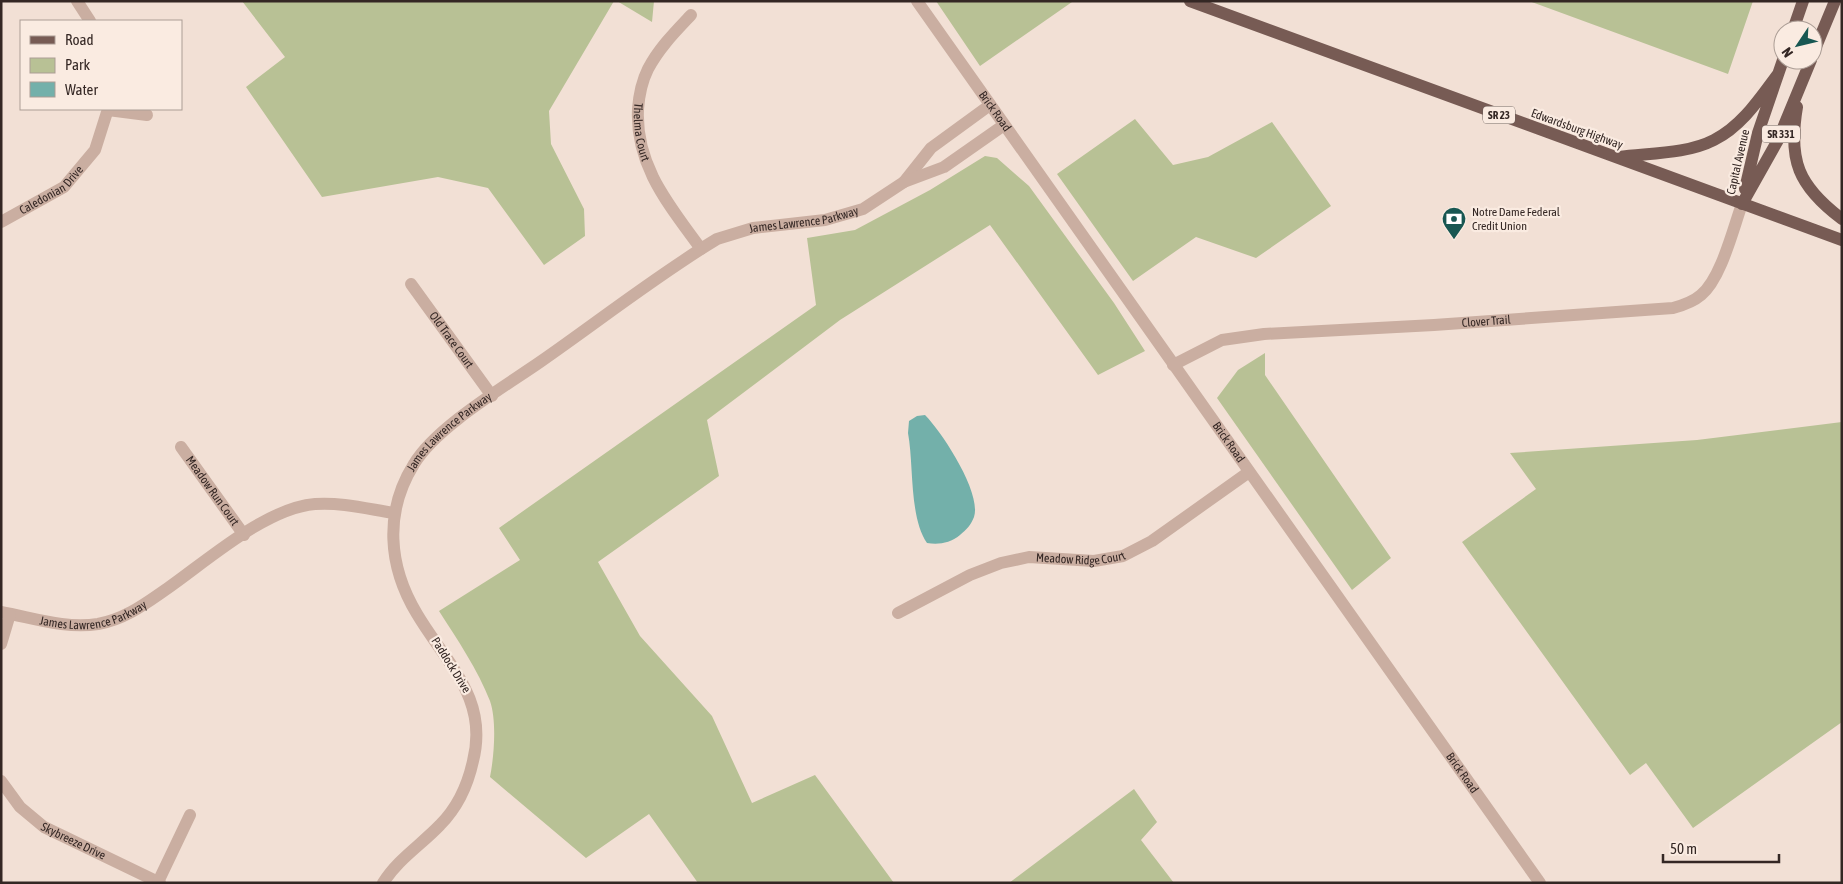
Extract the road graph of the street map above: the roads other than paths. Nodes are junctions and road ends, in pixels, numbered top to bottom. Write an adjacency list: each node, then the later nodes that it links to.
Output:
1 (77, 1): 7 (street)
2 (917, 1): 14 (street, Brick Road)
3 (1190, 1): 18 (main road, Edwardsburg Highway / SR 23)
4 (1803, 1): 8 (main road)
5 (1834, 1): 9 (main road)
6 (691, 15): 24 (street, Thelma Court)
7 (89, 20)
8 (1796, 20)
9 (1823, 29)
10 (1779, 70): 12 (main road, Capital Avenue / SR 331)
11 (1807, 70): 13 (main road, Capital Avenue / SR 331)
12 (1778, 74): 18 (main road); 20 (main road, Capital Avenue / SR 331)
13 (1801, 83): 20 (main road, Capital Avenue / SR 331); 21 (main road)
14 (990, 105): 17 (street, Brick Road); 19 (street, James Lawrence Parkway)
15 (108, 110): 16 (street); 22 (street, Caledonian Drive)
16 (147, 115)
17 (1004, 125): 19 (street, James Lawrence Parkway); 26 (street, Brick Road)
18 (1616, 158): 20 (main road, Edwardsburg Highway / SR 23)
19 (904, 182): 24 (street, James Lawrence Parkway)
20 (1742, 204): 23 (main road, Edwardsburg Highway / SR 23); 26 (street, Clover Trail)
21 (1842, 219)
22 (1, 222)
23 (1842, 240)
24 (701, 249): 27 (street, James Lawrence Parkway)
25 (411, 284): 27 (street, Old Trace Court)
26 (1173, 365): 29 (street, Brick Road)
27 (492, 396): 30 (street, James Lawrence Parkway)
28 (181, 447): 31 (street, Meadow Run Court)
29 (1249, 472): 33 (street, Meadow Ridge Court); 39 (street, Brick Road)
30 (394, 513): 31 (street, James Lawrence Parkway); 38 (street, Paddock Drive)
31 (244, 535): 32 (street, James Lawrence Parkway)
32 (5, 613): 34 (street)
33 (898, 613)
34 (1, 644)
35 (1, 782): 37 (street, Skybreeze Drive)
36 (190, 815): 37 (street)
37 (159, 882)
38 (383, 883)
39 (1540, 883)

